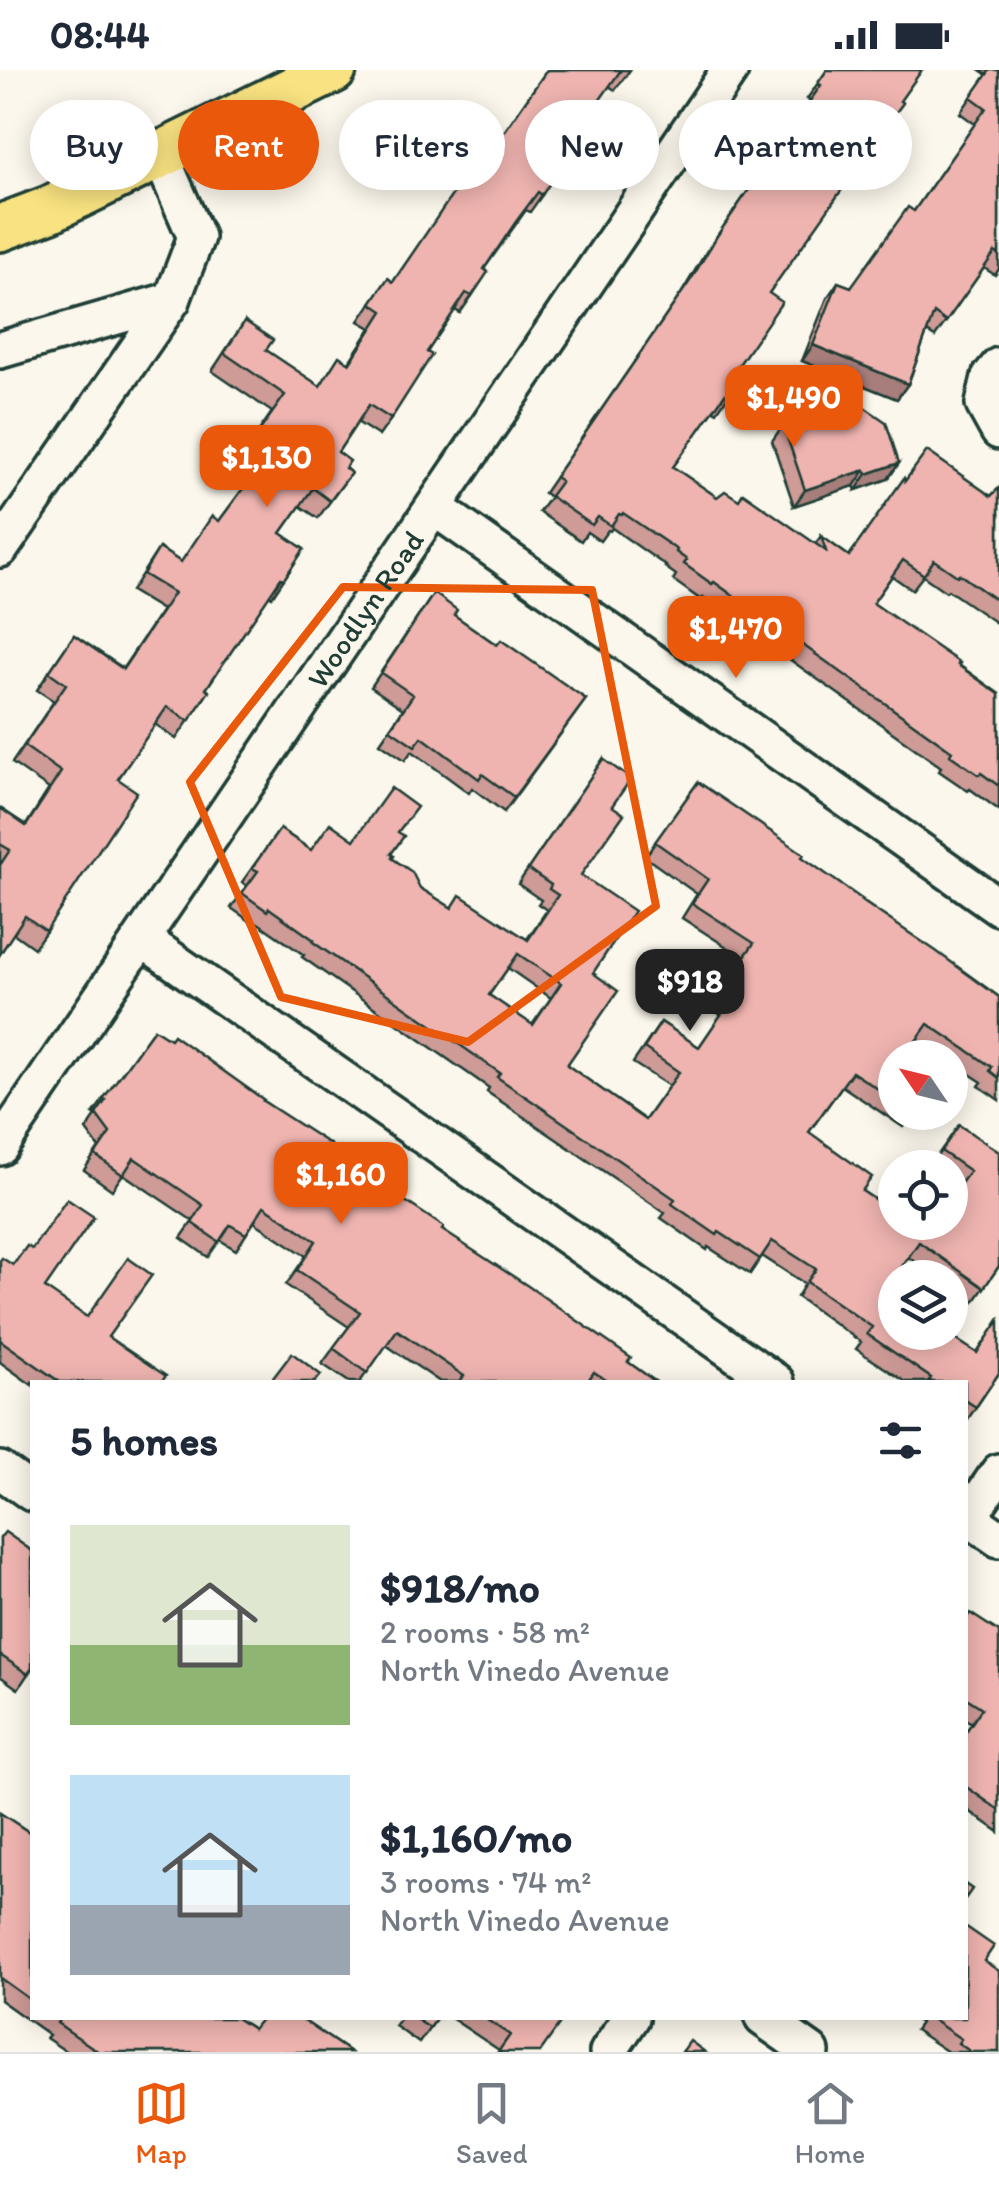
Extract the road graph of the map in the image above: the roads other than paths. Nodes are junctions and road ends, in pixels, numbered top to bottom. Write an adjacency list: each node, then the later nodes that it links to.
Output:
1 (334, 70): 3 (main road)
2 (730, 70): 9 (street, Woodlyn Road)
3 (160, 155): 4 (main road); 5 (street)
4 (0, 228)
5 (172, 300): 6 (street); 10 (street)
6 (0, 350)
7 (999, 366): 8 (street)
8 (992, 417)
9 (435, 508): 11 (street); 12 (street, Woodlyn Road)
10 (4, 536)
11 (999, 908)
12 (142, 939): 13 (street, Woodlyn Road); 14 (street)
13 (0, 1148)
14 (773, 1380)
15 (0, 1470): 17 (street)
16 (999, 1472): 18 (street)
17 (30, 1492)
18 (968, 1515)
19 (968, 1519): 20 (street)
20 (999, 1539)
21 (630, 2020): 23 (street)
22 (766, 2020): 24 (street)
23 (608, 2052)
24 (811, 2052)

